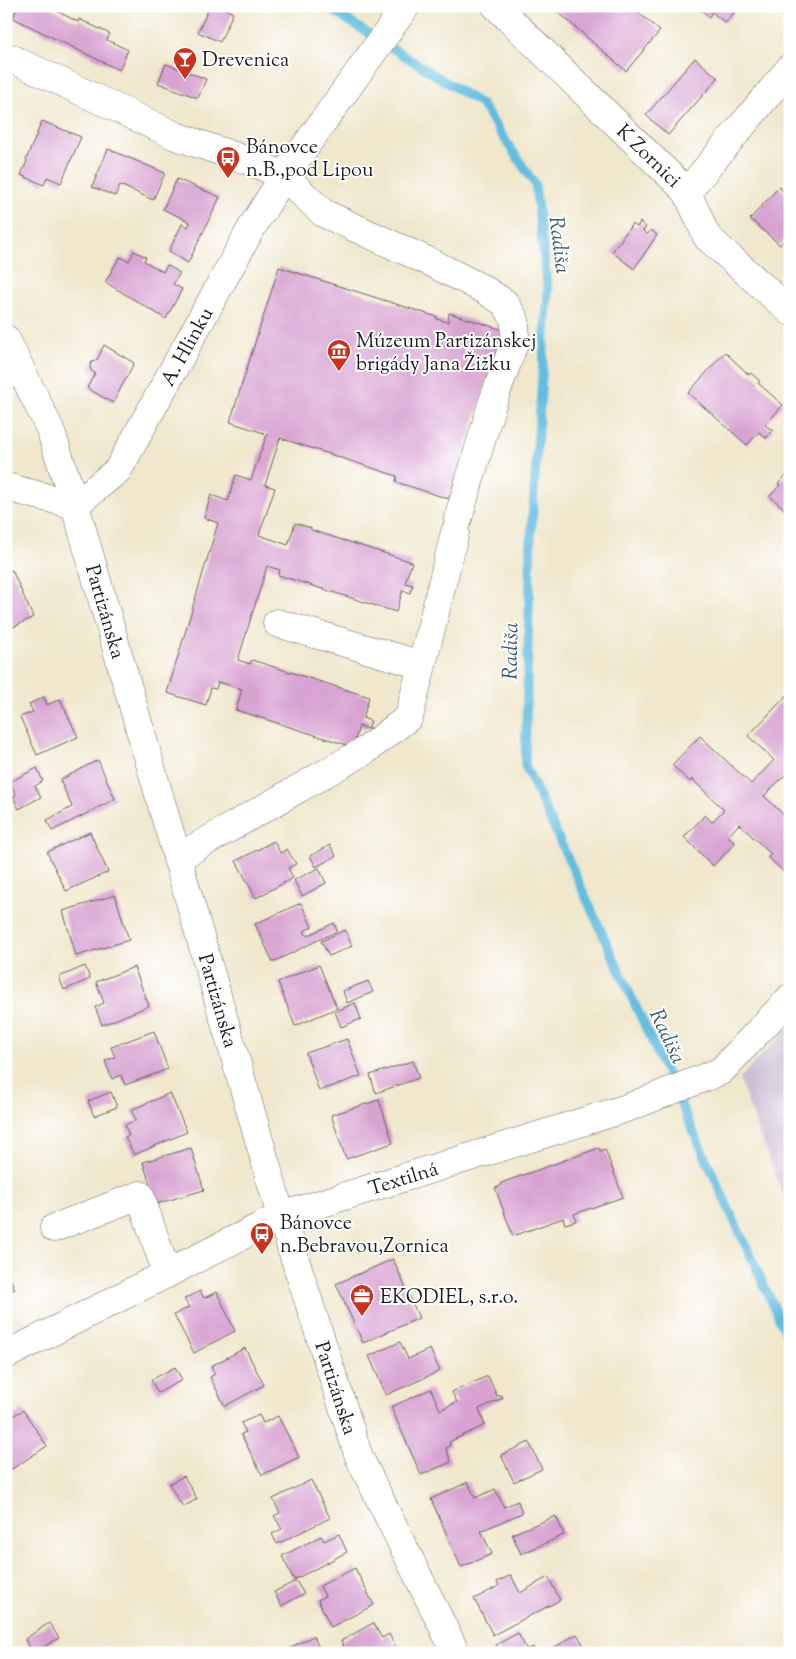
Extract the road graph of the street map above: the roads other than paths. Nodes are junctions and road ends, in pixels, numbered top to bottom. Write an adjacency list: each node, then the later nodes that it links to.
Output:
1 (406, 6): 5 (street, A. Hlinku)
2 (496, 6): 6 (street, K Zornici)
3 (6, 56): 5 (street)
4 (790, 68): 6 (street)
5 (284, 176): 10 (street, A. Hlinku); 12 (street)
6 (687, 192): 7 (street, K Zornici)
7 (790, 311)
8 (6, 339): 10 (street, Partizánska)
9 (6, 487): 10 (street)
10 (75, 504): 13 (street, Partizánska)
11 (277, 622): 12 (street)
12 (422, 665): 13 (street)
13 (177, 858): 15 (street, Partizánska)
14 (790, 998): 15 (street, Textilná)
15 (280, 1216): 17 (street, Textilná); 19 (street, Partizánska)
16 (54, 1228): 17 (street)
17 (167, 1274): 18 (street, Textilná)
18 (6, 1355)
19 (456, 1653)

